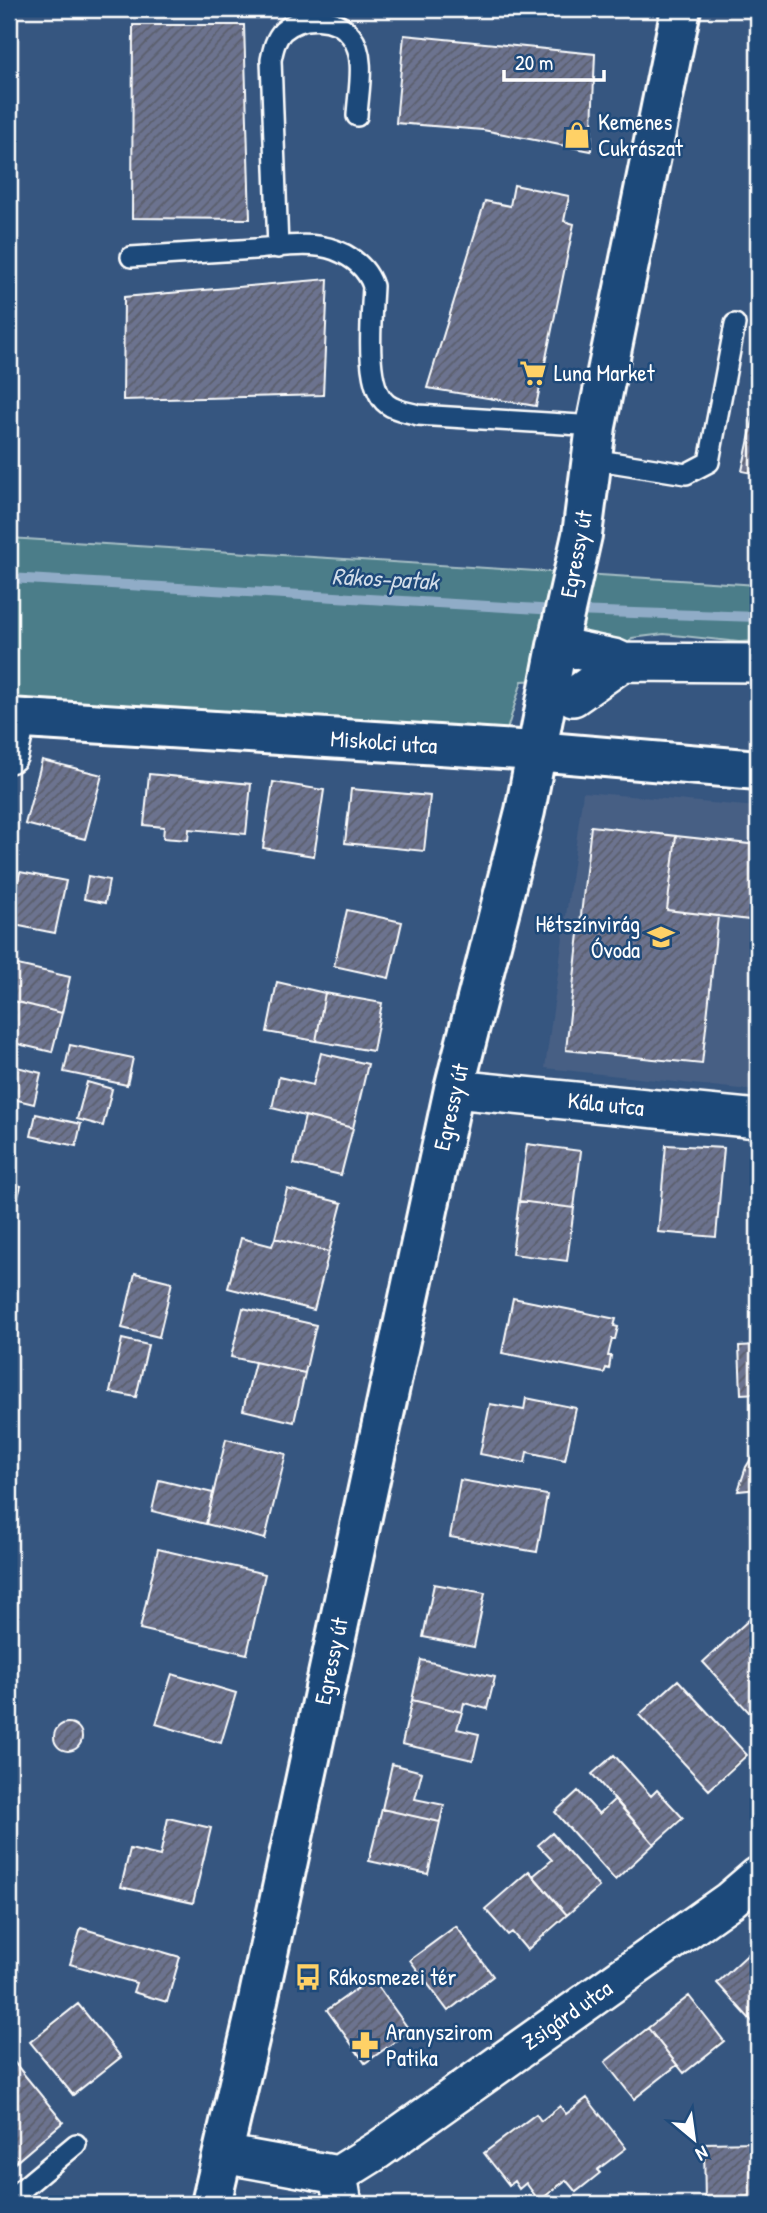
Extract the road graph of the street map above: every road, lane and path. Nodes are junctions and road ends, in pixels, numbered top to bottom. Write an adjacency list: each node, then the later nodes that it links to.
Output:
1 (681, 9): 6 (street, Egressy út)
2 (357, 116): 3 (lane)
3 (278, 247): 4 (lane); 6 (lane)
4 (131, 257)
5 (735, 324): 6 (lane)
6 (594, 442): 7 (street, Egressy út)
7 (558, 642): 8 (street); 12 (street, Egressy út)
8 (623, 662): 9 (street); 10 (street)
9 (758, 663)
10 (573, 697)
11 (12, 730): 12 (street, Miskolci utca)
12 (535, 751): 13 (street, Miskolci utca); 14 (street, Egressy út)
13 (758, 770)
14 (454, 1089): 15 (street, Kála utca); 18 (street, Egressy út)
15 (758, 1119)
16 (758, 1876): 19 (street, Zsigárd utca)
17 (76, 2144): 20 (lane)
18 (223, 2154): 19 (street); 21 (street, Egressy út)
19 (341, 2189)
20 (9, 2200)
21 (211, 2204)

